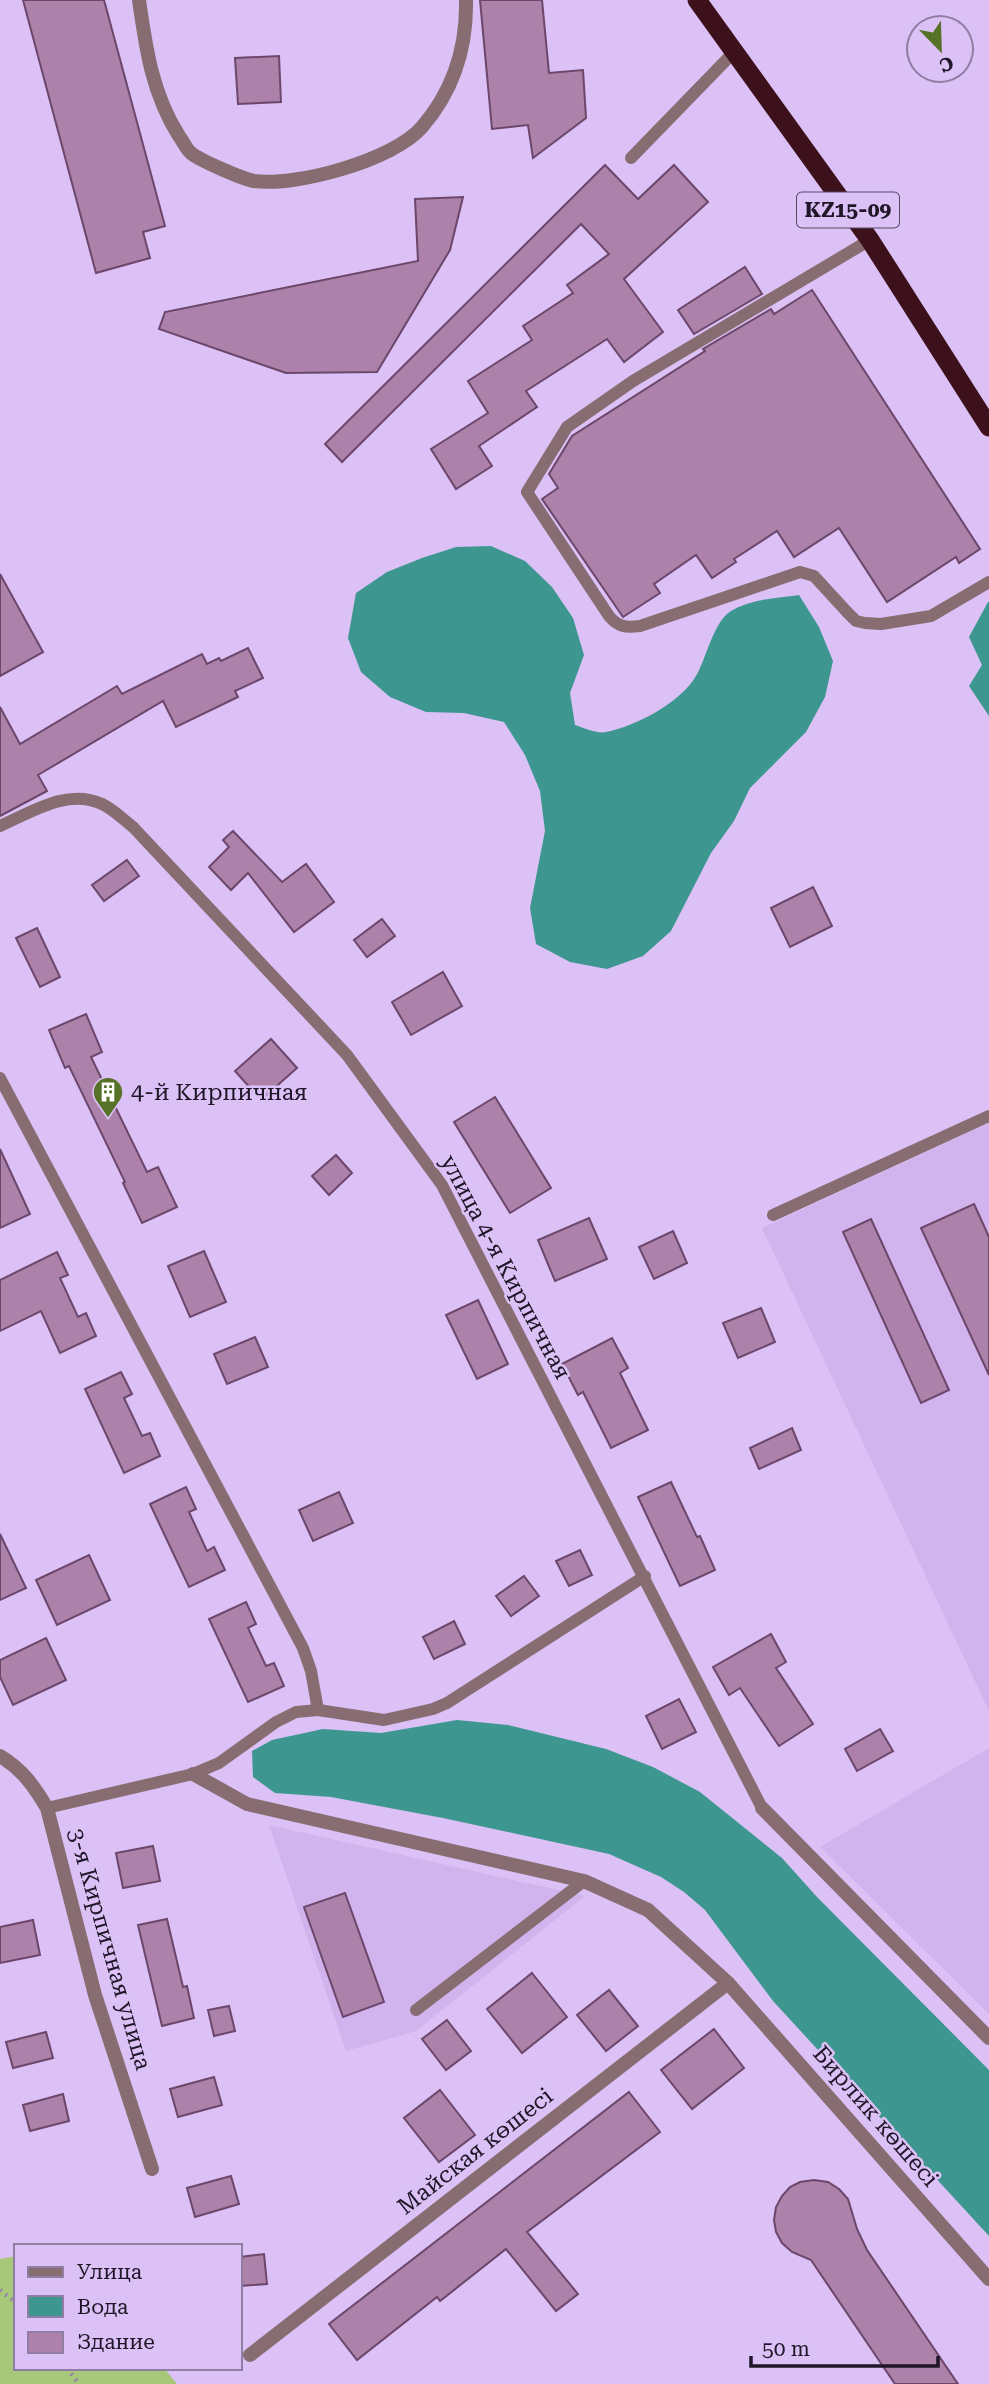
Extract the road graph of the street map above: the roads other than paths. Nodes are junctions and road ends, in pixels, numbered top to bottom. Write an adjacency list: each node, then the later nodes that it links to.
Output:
1 (139, 0): 2 (street)
2 (466, 0)
3 (697, 0): 4 (highway, KZ15-09)
4 (734, 52): 5 (lane); 6 (highway, KZ15-09)
5 (631, 158)
6 (870, 240): 7 (highway, KZ15-09); 8 (lane)
7 (989, 427)
8 (989, 582)
9 (0, 826): 13 (lane, улица 4-я Кирпичная)
10 (0, 1078): 14 (lane)
11 (989, 1116): 12 (lane)
12 (773, 1215)
13 (645, 1576): 14 (lane); 18 (lane, улица 4-я Кирпичная)
14 (318, 1710): 16 (lane)
15 (0, 1756): 17 (street, 3-я Кирпичная улица)
16 (193, 1774): 17 (lane); 19 (street, Бирлик көшесі)
17 (47, 1808): 23 (street, 3-я Кирпичная улица)
18 (762, 1808): 22 (street)
19 (584, 1881): 20 (street, Бирлик көшесі); 21 (lane)
20 (728, 1983): 24 (street, Бирлик көшесі); 25 (street, Майская көшесі)
21 (415, 2010)
22 (989, 2038)
23 (152, 2169)
24 (989, 2278)
25 (250, 2355)

